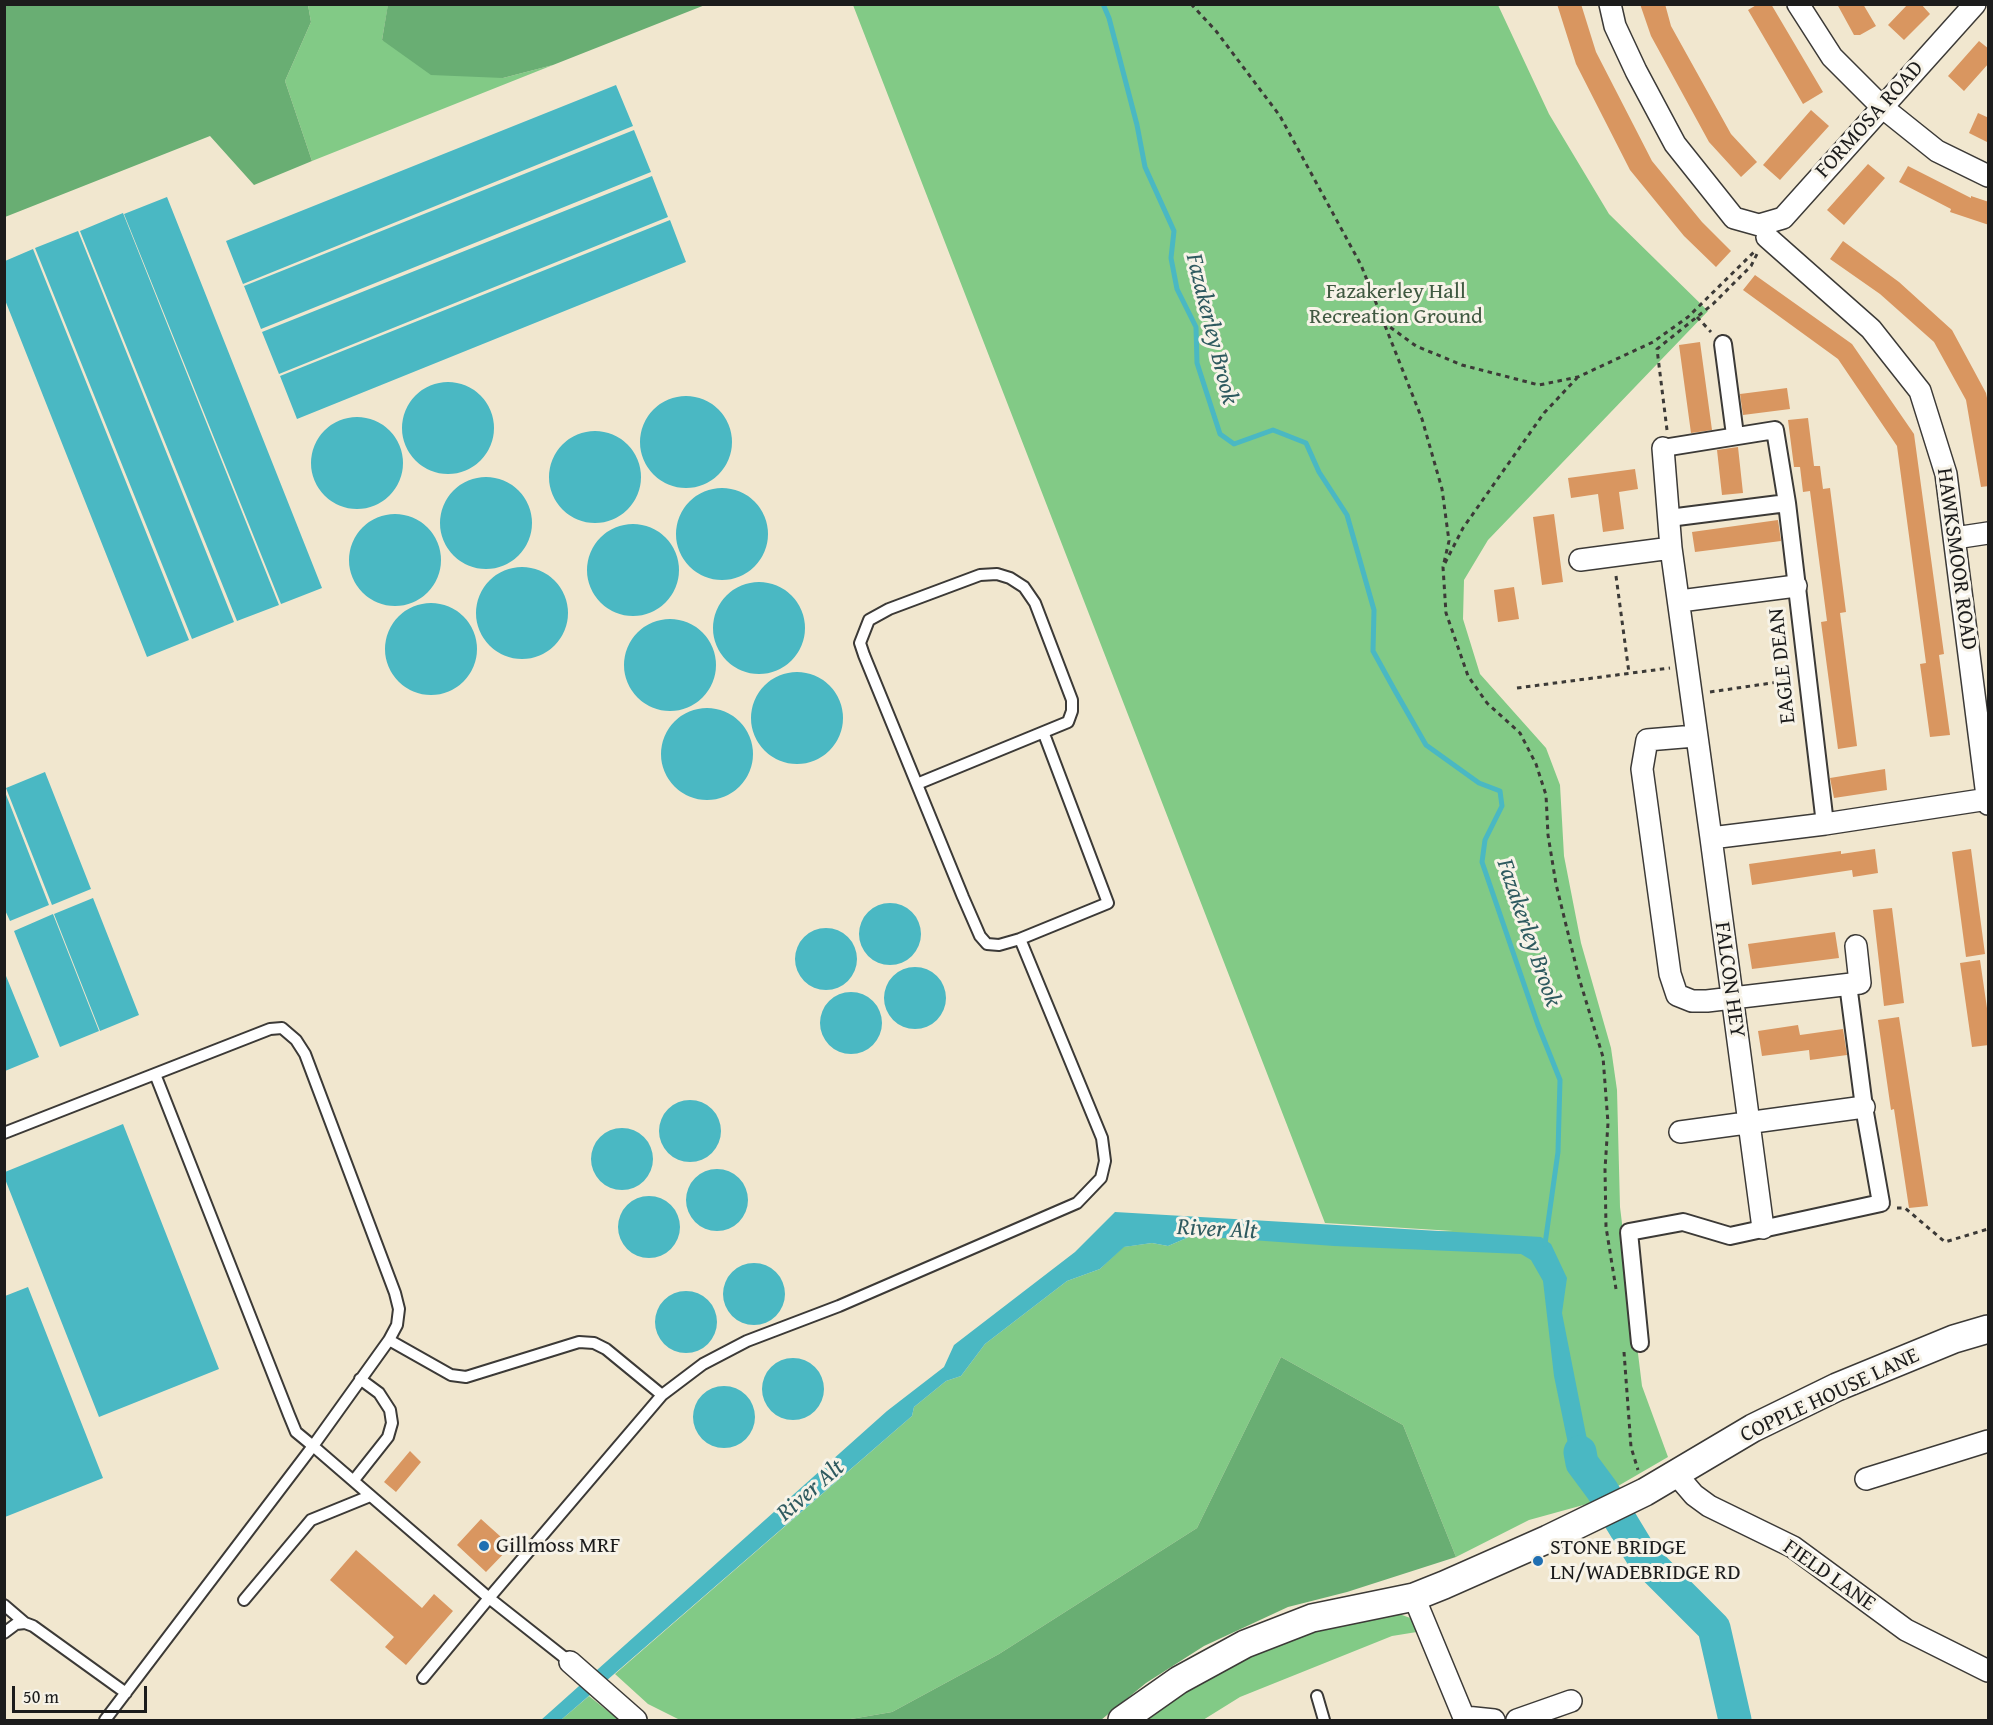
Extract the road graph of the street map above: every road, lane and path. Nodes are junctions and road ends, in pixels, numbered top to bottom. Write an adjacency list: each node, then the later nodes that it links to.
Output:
1 (1191, 4): 11 (path)
2 (1610, 4): 7 (street)
3 (1798, 4): 5 (street)
4 (1975, 4): 5 (street, FORMOSA ROAD)
5 (1882, 107): 6 (street); 7 (street, FORMOSA ROAD)
6 (1989, 176)
7 (1763, 231): 8 (path); 9 (path); 19 (street, HAWKSMOOR ROAD)
8 (1746, 261): 9 (path); 13 (path)
9 (1751, 266): 10 (path)
10 (1697, 317): 12 (path); 15 (path)
11 (1382, 321): 13 (path); 23 (path)
12 (1723, 344): 14 (street)
13 (1578, 377): 23 (path)
14 (1735, 435): 15 (street, EAGLE DEAN); 16 (street, EAGLE DEAN)
15 (1666, 447): 17 (street, FALCON HEY)
16 (1787, 502): 17 (street); 24 (street, EAGLE DEAN)
17 (1669, 518): 20 (street, FALCON HEY)
18 (1989, 533): 19 (street)
19 (1954, 538): 31 (street, HAWKSMOOR ROAD)
20 (1671, 548): 21 (street); 25 (street, FALCON HEY)
21 (1613, 556): 22 (street); 27 (path)
22 (1580, 560)
23 (1443, 567): 50 (path)
24 (1796, 585): 25 (street); 28 (street, EAGLE DEAN)
25 (1680, 601): 26 (street, FALCON HEY)
26 (1686, 665): 27 (path); 30 (street, FALCON HEY)
27 (1629, 673): 29 (path)
28 (1806, 678): 30 (path); 36 (street, EAGLE DEAN)
29 (1517, 688)
30 (1690, 695): 33 (street, FALCON HEY)
31 (1983, 711): 35 (street, HAWKSMOOR ROAD)
32 (1044, 734): 34 (lane); 34 (lane); 38 (lane)
33 (1695, 736): 37 (street, FALCON HEY); 41 (street)
34 (917, 784): 38 (lane)
35 (1988, 802): 36 (street)
36 (1825, 824): 37 (street)
37 (1711, 838): 41 (street, FALCON HEY)
38 (1020, 939): 56 (lane)
39 (1856, 946): 40 (street)
40 (1848, 984): 41 (street); 43 (street)
41 (1731, 998): 44 (street, FALCON HEY)
42 (155, 1074): 45 (lane); 52 (lane); 58 (lane)
43 (1864, 1107): 44 (street); 47 (street)
44 (1748, 1123): 46 (street); 48 (street, FALCON HEY)
45 (4, 1132)
46 (1680, 1132)
47 (1881, 1203): 48 (street); 49 (path)
48 (1763, 1228): 54 (street)
49 (1989, 1229)
50 (1616, 1294)
51 (1989, 1329): 59 (street, COPPLE HOUSE LANE)
52 (389, 1340): 55 (lane); 56 (lane)
53 (1623, 1342): 62 (path)
54 (1640, 1344)
55 (360, 1378): 58 (lane); 61 (lane)
56 (662, 1395): 65 (lane)
57 (1989, 1441): 60 (street)
58 (313, 1446): 61 (lane); 73 (lane)
59 (1676, 1474): 62 (street, COPPLE HOUSE LANE); 71 (street, FIELD LANE)
60 (1866, 1479)
61 (354, 1480): 63 (lane)
62 (1645, 1492): 64 (street, COPPLE HOUSE LANE)
63 (370, 1496): 65 (lane); 66 (lane)
64 (1414, 1597): 77 (street); 79 (street, COPPLE HOUSE LANE)
65 (489, 1598): 70 (lane); 72 (lane)
66 (244, 1600)
67 (4, 1605): 68 (lane)
68 (25, 1623): 69 (lane); 73 (lane)
69 (4, 1633)
70 (570, 1662): 76 (street)
71 (1989, 1671)
72 (423, 1678)
73 (126, 1694): 78 (lane)
74 (1317, 1696): 80 (lane)
75 (1571, 1701): 82 (street)
76 (631, 1716)
77 (1465, 1719): 81 (street)
78 (105, 1720)
79 (1122, 1720)
80 (1324, 1720)
81 (1494, 1720)
82 (1517, 1720)

